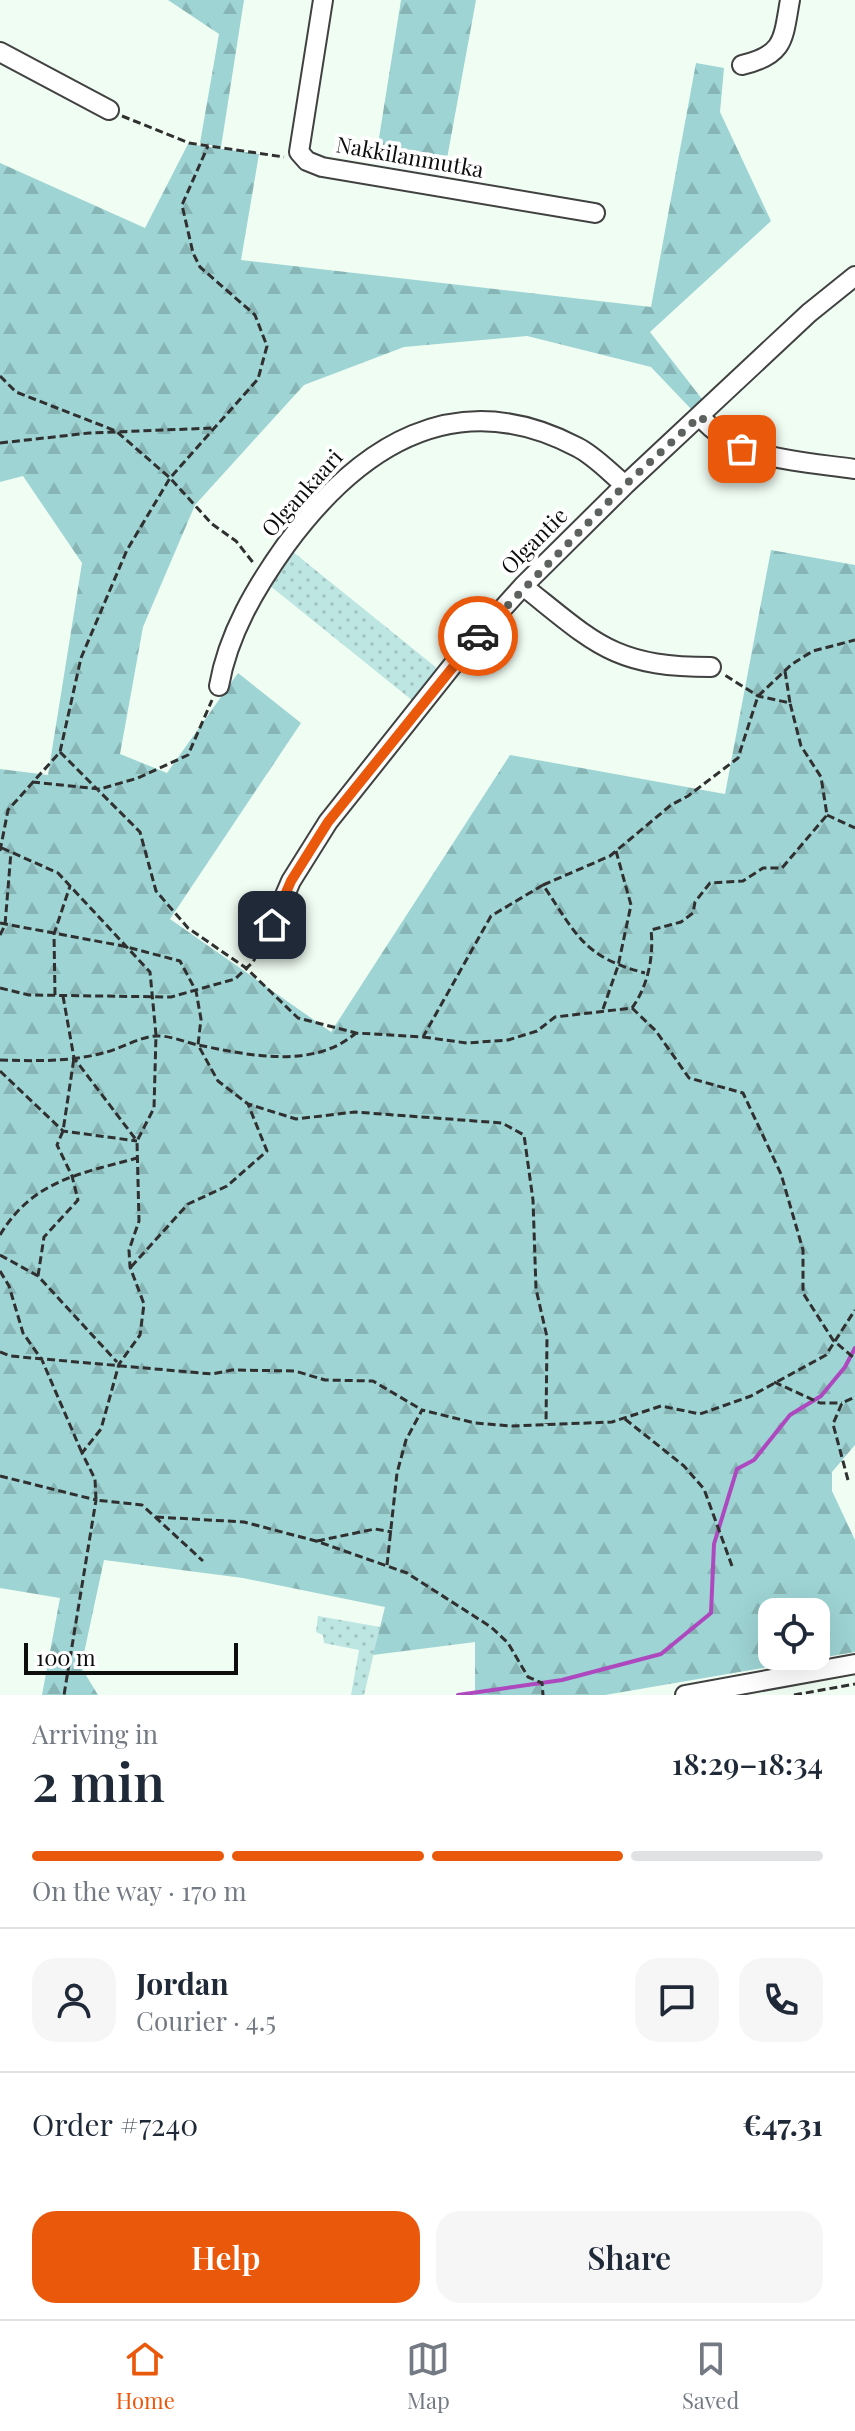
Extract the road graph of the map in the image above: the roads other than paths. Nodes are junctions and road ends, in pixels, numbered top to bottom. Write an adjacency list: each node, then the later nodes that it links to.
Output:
1 (323, 0): 6 (street, Nakkilanmutka)
2 (790, 0): 4 (street)
3 (0, 52): 5 (street)
4 (742, 65)
5 (109, 110)
6 (595, 213)
7 (855, 276): 8 (street, Olgantie)
8 (700, 416): 9 (street); 10 (street, Olgantie)
9 (855, 469)
10 (625, 485): 11 (street, Olgantie); 13 (street, Olgankaari)
11 (523, 586): 12 (street); 14 (street, Olgantie)
12 (711, 667)
13 (219, 686)
14 (272, 925)
15 (855, 1664): 16 (street)
16 (685, 1695)

